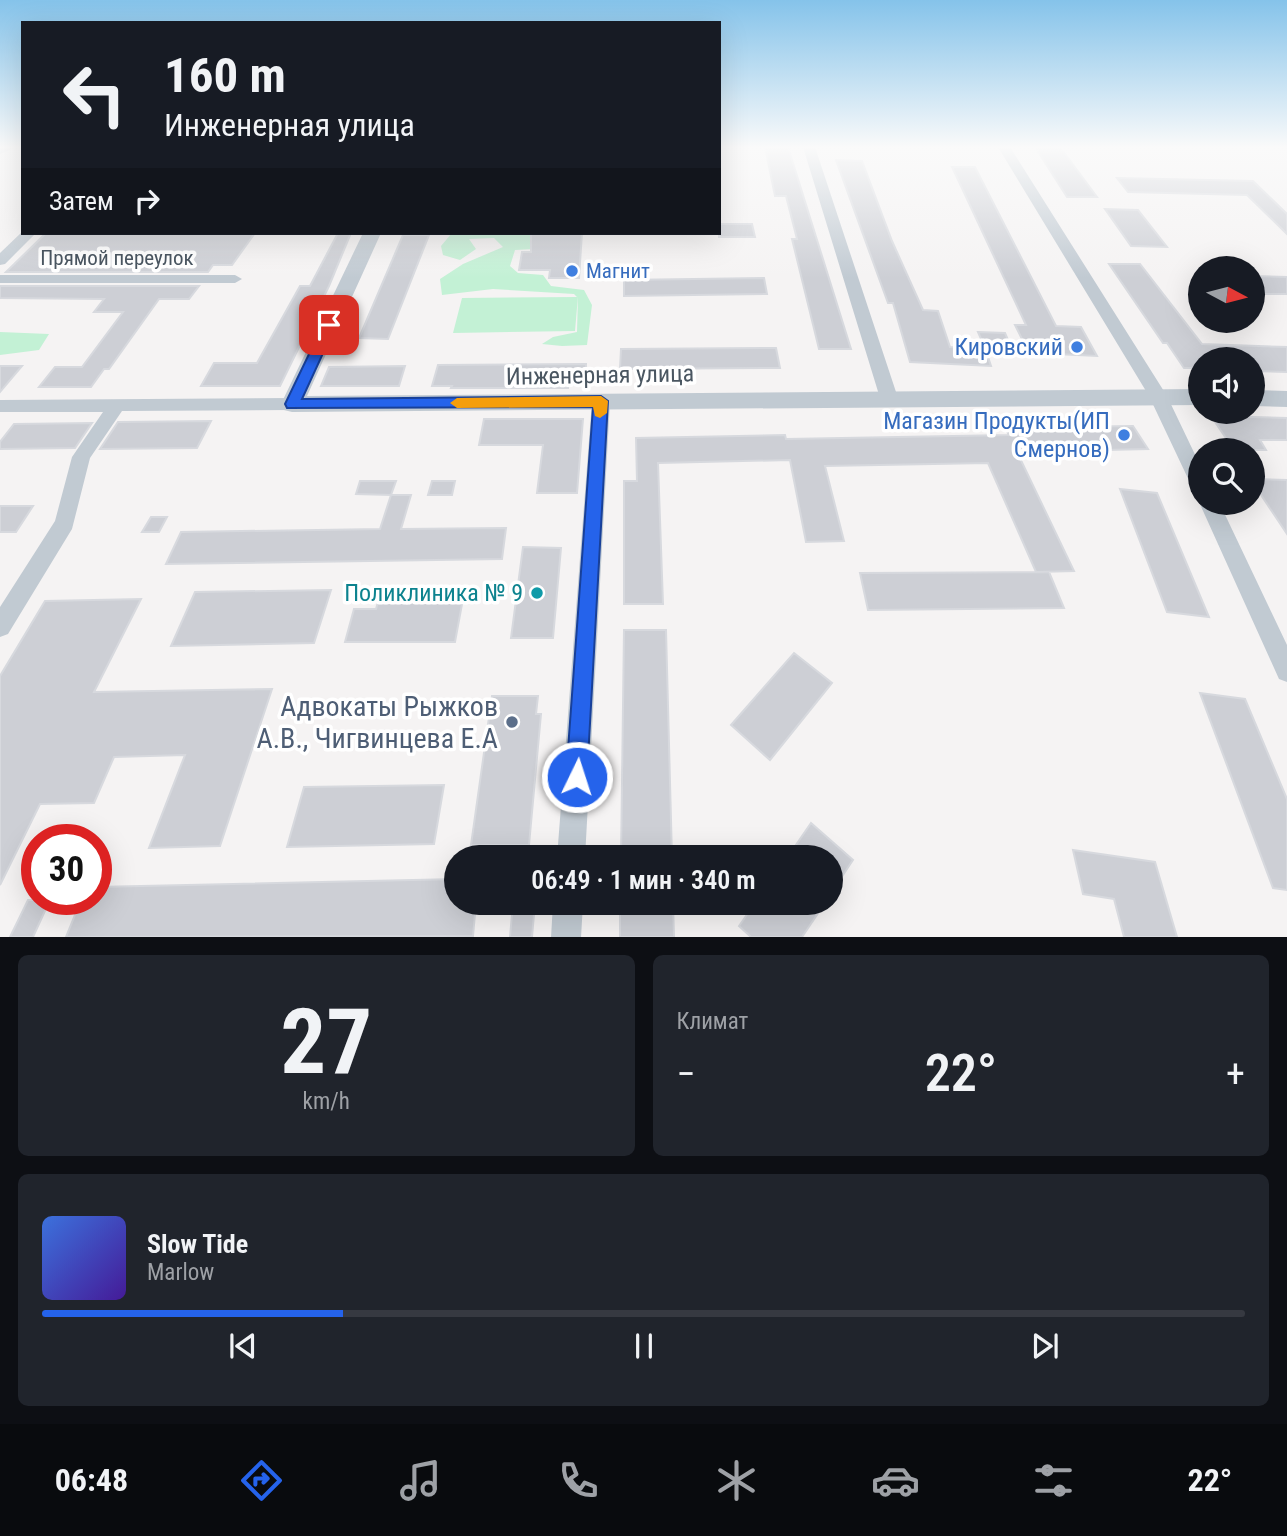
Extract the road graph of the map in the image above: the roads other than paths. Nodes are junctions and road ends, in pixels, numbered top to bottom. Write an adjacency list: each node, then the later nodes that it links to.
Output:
1 (823, 191): 10 (street)
2 (1031, 191): 8 (street)
3 (27, 235): 5 (street)
4 (371, 235): 14 (street)
5 (0, 261)
6 (0, 279): 7 (street, Прямой переулок)
7 (235, 279)
8 (1158, 396): 9 (street, Инженерная улица); 10 (street, Инженерная улица); 17 (street)
9 (1188, 397)
10 (889, 398): 13 (street, Инженерная улица)
11 (1265, 398): 12 (street)
12 (1287, 399)
13 (601, 401): 14 (street, Инженерная улица); 21 (street)
14 (292, 404): 16 (street, Инженерная улица)
15 (0, 406): 16 (street, Инженерная улица)
16 (116, 406): 19 (street)
17 (1188, 459)
18 (1215, 515): 20 (street)
19 (0, 627)
20 (1287, 671)
21 (572, 845)
22 (567, 915): 23 (street)
23 (566, 937)

